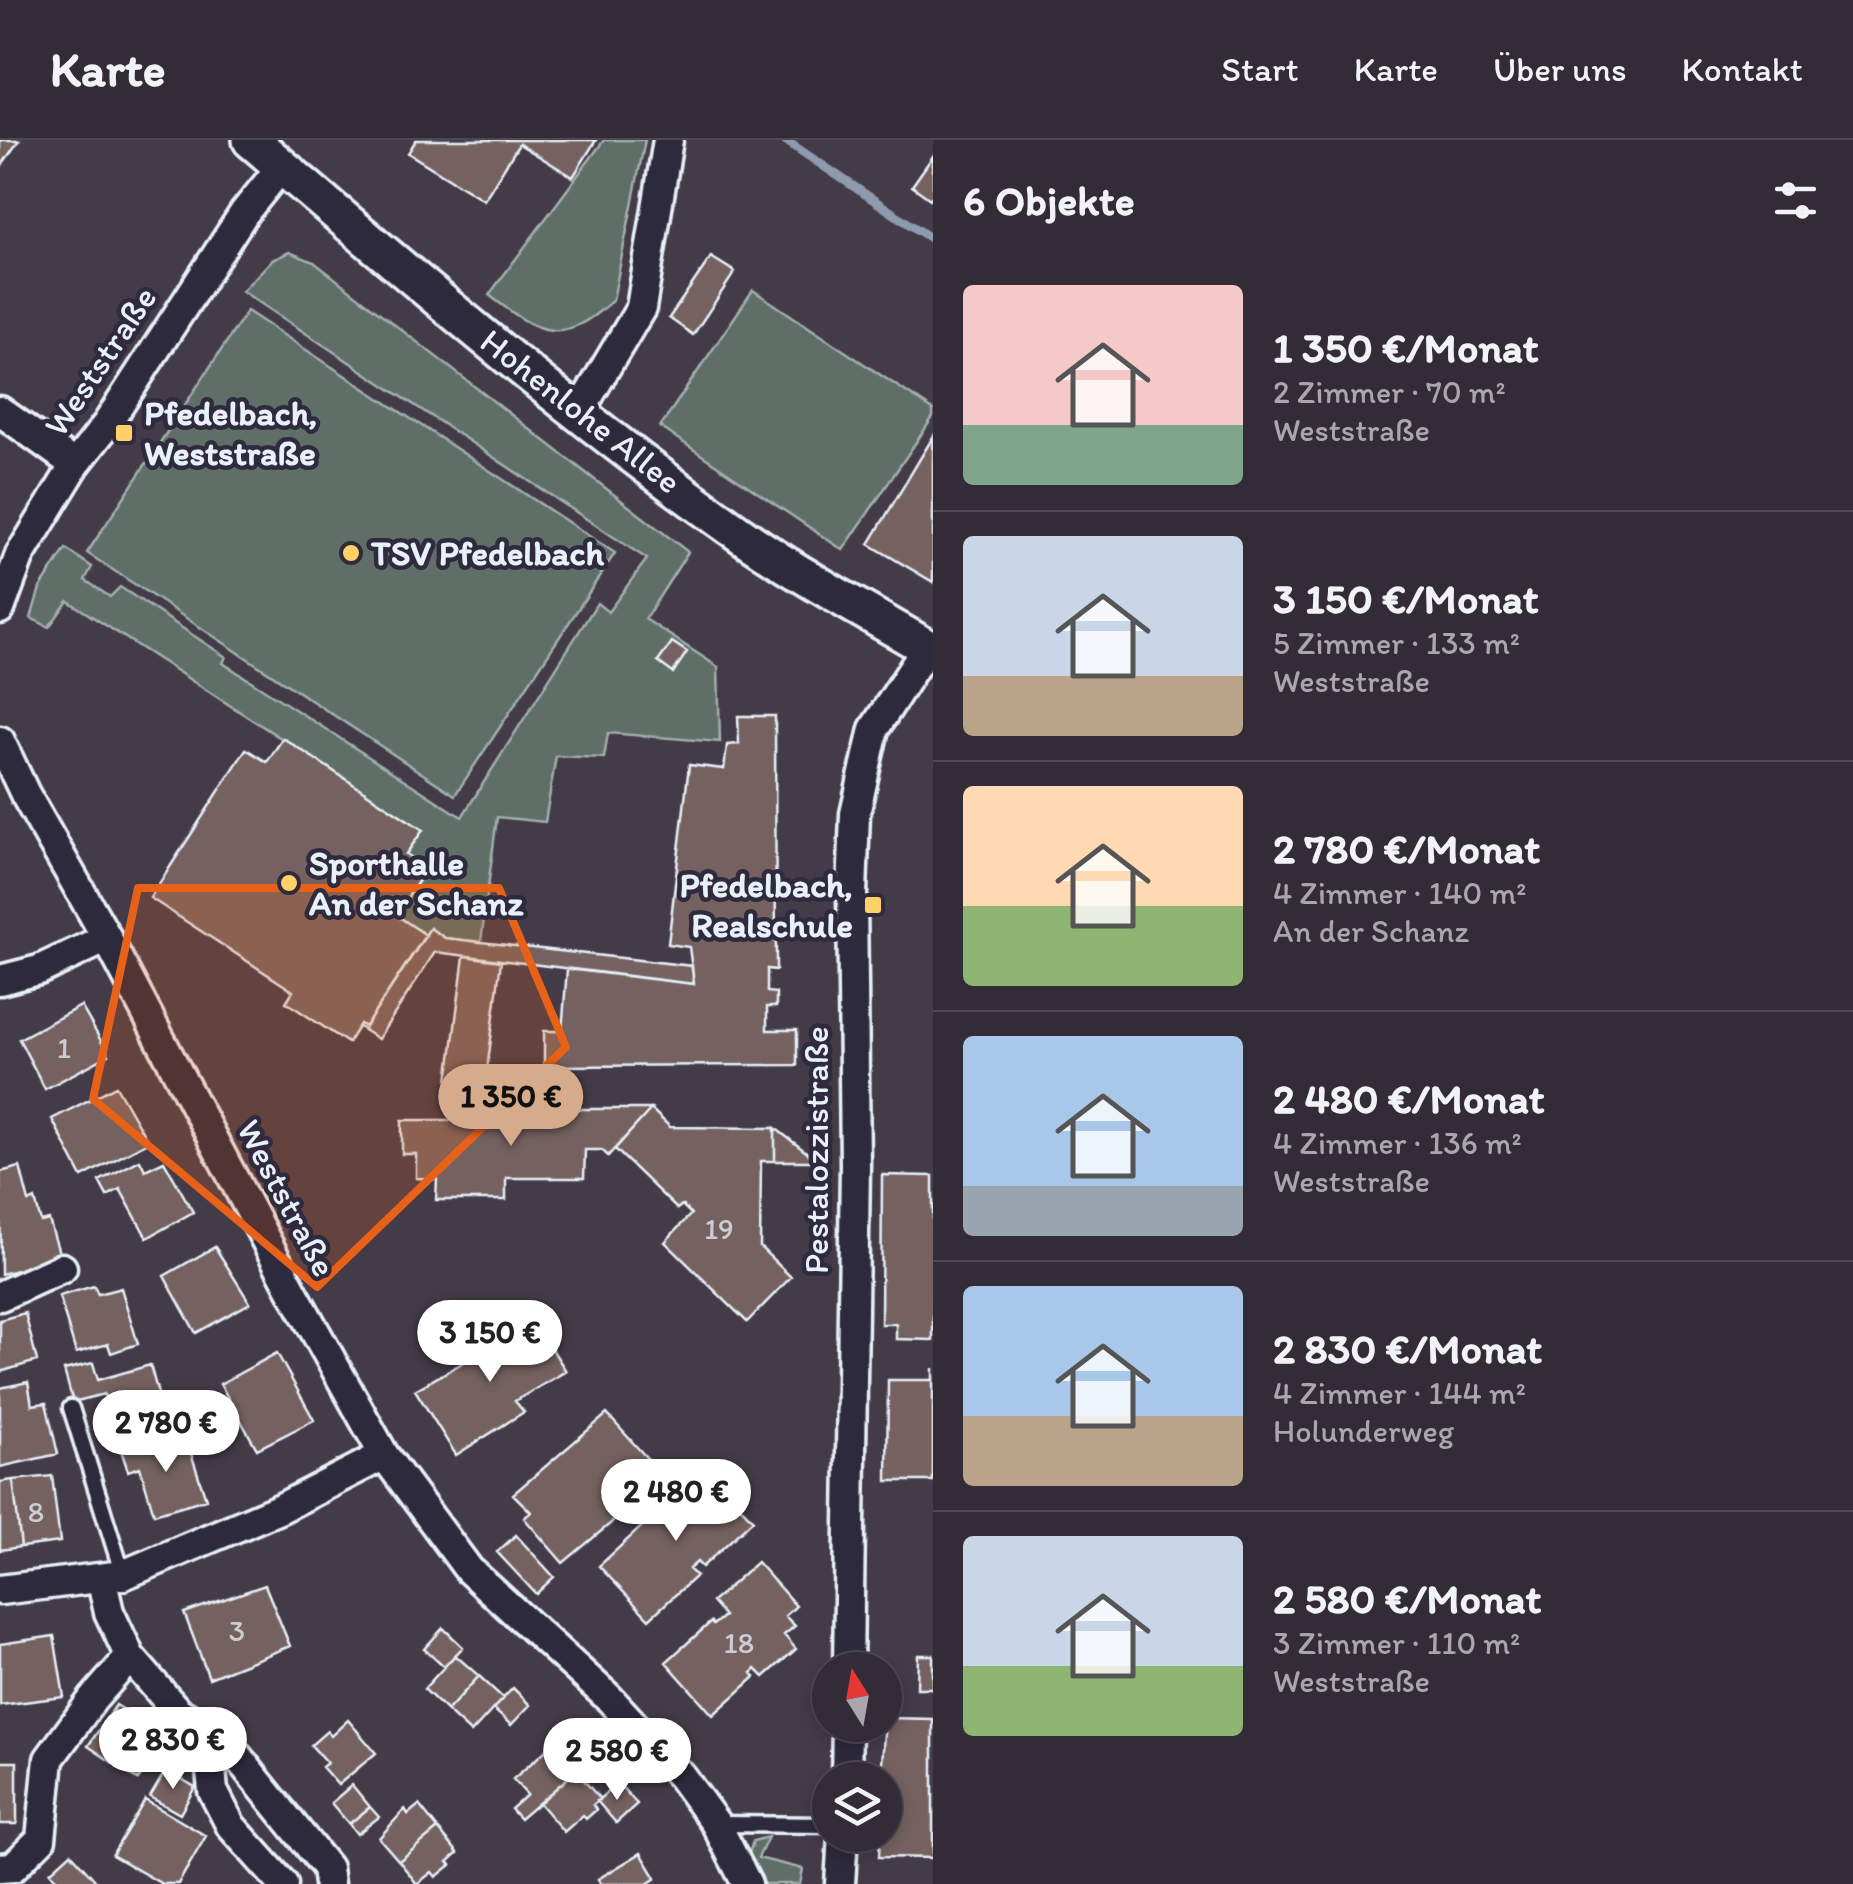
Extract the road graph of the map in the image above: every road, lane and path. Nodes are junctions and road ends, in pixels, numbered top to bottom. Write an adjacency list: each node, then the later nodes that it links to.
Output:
1 (251, 140): 3 (street, Hohenlohe Allee)
2 (668, 140): 5 (street)
3 (282, 166): 5 (street, Hohenlohe Allee); 6 (street, Weststraße)
4 (0, 411): 6 (street)
5 (578, 412): 8 (street, Hohenlohe Allee)
6 (75, 465): 7 (street, Weststraße)
7 (0, 609)
8 (930, 649): 18 (street, Pestalozzistraße)
9 (0, 741): 10 (street, Weststraße)
10 (107, 938): 11 (street); 15 (street, Weststraße)
11 (0, 980)
12 (62, 1268): 13 (street)
13 (0, 1296)
14 (71, 1408): 16 (lane)
15 (384, 1455): 16 (street); 21 (street, Weststraße)
16 (112, 1576): 17 (street); 19 (street)
17 (0, 1590)
18 (848, 1652)
19 (130, 1657): 20 (street); 24 (street)
20 (207, 1728): 25 (street); 26 (street)
21 (716, 1824): 22 (lane); 27 (street, Weststraße)
22 (812, 1825)
23 (842, 1852): 28 (street)
24 (0, 1868)
25 (283, 1884)
26 (330, 1884)
27 (747, 1884)
28 (840, 1884)

